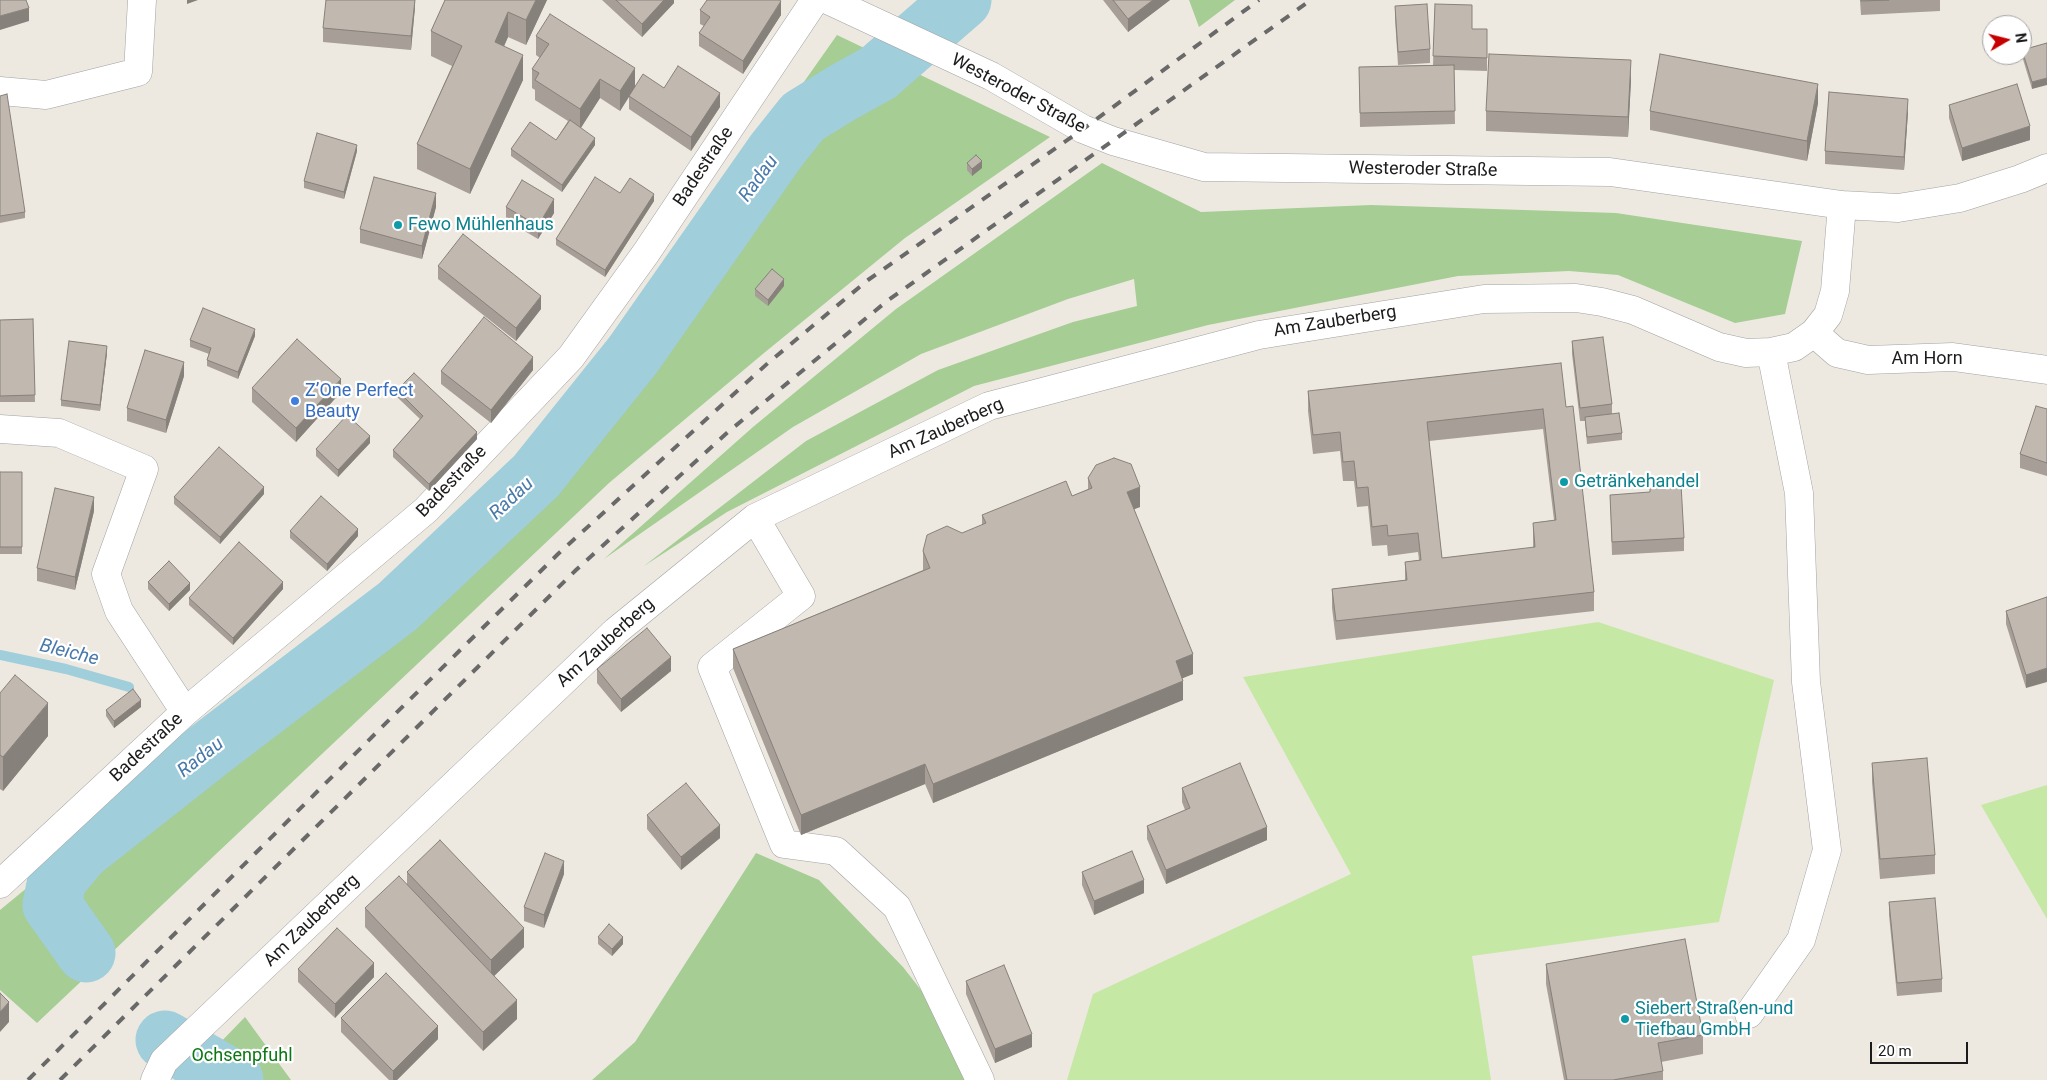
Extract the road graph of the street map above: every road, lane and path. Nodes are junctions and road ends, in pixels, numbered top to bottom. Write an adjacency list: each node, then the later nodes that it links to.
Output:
1 (142, 0): 4 (street)
2 (815, 0): 12 (street, Badestraße)
3 (828, 0): 6 (street, Westeroder Straße)
4 (0, 91)
5 (2047, 168): 6 (street, Westeroder Straße)
6 (1842, 205): 7 (street, Am Zauberberg)
7 (1814, 333): 8 (street, Am Zauberberg); 9 (street, Am Horn)
8 (1771, 352): 11 (street, Am Zauberberg); 14 (street)
9 (2047, 370)
10 (0, 429): 12 (street)
11 (755, 518): 15 (street, Am Zauberberg); 16 (street)
12 (185, 712): 13 (street, Badestraße)
13 (0, 884)
14 (1750, 1014)
15 (159, 1070)
16 (980, 1080)

